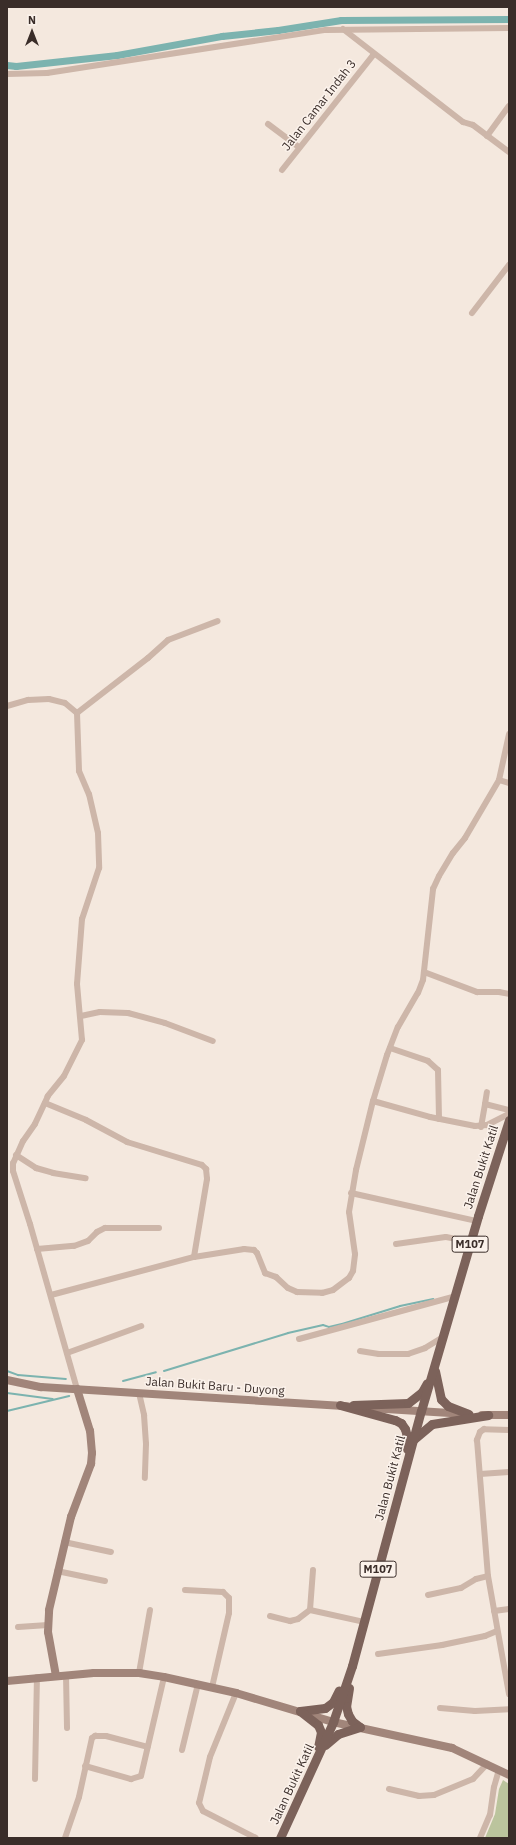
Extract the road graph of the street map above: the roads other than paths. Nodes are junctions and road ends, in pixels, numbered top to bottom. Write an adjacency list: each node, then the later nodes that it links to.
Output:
1 (509, 28): 2 (street)
2 (343, 29): 3 (street); 4 (street)
3 (374, 54): 7 (street); 8 (street, Jalan Camar Indah 3)
4 (7, 74)
5 (509, 106): 7 (street)
6 (268, 124): 8 (street)
7 (487, 136): 9 (street)
8 (299, 147): 10 (street, Jalan Camar Indah 3)
9 (509, 152)
10 (282, 170)
11 (509, 265): 12 (street)
12 (472, 313)
13 (218, 621): 15 (street)
14 (7, 706): 15 (street)
15 (77, 713): 21 (street)
16 (509, 734): 17 (street)
17 (499, 780): 18 (street); 19 (street)
18 (509, 783)
19 (424, 972): 20 (street); 23 (street)
20 (509, 994)
21 (81, 1016): 22 (street); 26 (street)
22 (213, 1041)
23 (390, 1048): 25 (street); 30 (street)
24 (487, 1092): 27 (street)
25 (373, 1101): 30 (street); 36 (street)
26 (44, 1103): 33 (street); 42 (street)
27 (485, 1104): 28 (street); 32 (street)
28 (509, 1110)
29 (509, 1114): 32 (street)
30 (439, 1119): 32 (street)
31 (509, 1120): 37 (main road, Jalan Bukit Katil / M107)
32 (481, 1127)
33 (16, 1155): 34 (street); 35 (street)
34 (10, 1172): 41 (street)
35 (86, 1178)
36 (351, 1193): 37 (street); 42 (street)
37 (476, 1221): 40 (main road, Jalan Bukit Katil / M107)
38 (159, 1228): 41 (street)
39 (396, 1244): 40 (street)
40 (470, 1245): 44 (main road, Jalan Bukit Katil / M107)
41 (37, 1249): 43 (street)
42 (194, 1257): 43 (street)
43 (51, 1295): 49 (street)
44 (456, 1296): 46 (main road, Jalan Bukit Katil / M107); 47 (street)
45 (141, 1326): 49 (street)
46 (444, 1336): 48 (street); 50 (main road, Jalan Bukit Katil / M107)
47 (299, 1339)
48 (360, 1351)
49 (67, 1353): 52 (street)
50 (434, 1370): 54 (main road); 55 (main road, Jalan Bukit Katil / M107); 56 (main road)
51 (7, 1380): 52 (street, Jalan Bukit Baru - Duyong)
52 (77, 1389): 53 (street, Jalan Bukit Baru - Duyong); 65 (street)
53 (139, 1393): 54 (street, Jalan Bukit Baru - Duyong); 64 (street)
54 (340, 1405): 55 (street, Jalan Bukit Baru - Duyong); 61 (main road)
55 (421, 1412): 56 (street, Jalan Bukit Baru - Duyong); 60 (main road, Jalan Bukit Katil / M107)
56 (469, 1414): 58 (street, Jalan Bukit Baru - Duyong)
57 (509, 1415): 58 (street, Jalan Bukit Baru - Duyong)
58 (488, 1416): 60 (main road)
59 (509, 1430): 63 (street)
60 (414, 1439): 61 (main road, Jalan Bukit Katil / M107)
61 (404, 1472): 78 (main road, Jalan Bukit Katil / M107)
62 (509, 1472): 63 (street)
63 (480, 1474): 69 (street)
64 (145, 1478)
65 (64, 1542): 66 (street); 68 (street)
66 (111, 1552)
67 (313, 1570): 75 (street)
68 (57, 1571): 70 (street); 79 (street)
69 (488, 1576): 72 (street); 76 (street)
70 (105, 1581)
71 (185, 1590): 91 (street)
72 (428, 1595)
73 (509, 1609): 76 (street)
74 (150, 1610): 84 (street)
75 (310, 1610): 77 (street); 78 (street)
76 (494, 1611): 81 (street)
77 (270, 1616)
78 (364, 1622): 83 (main road, Jalan Bukit Katil / M107)
79 (48, 1625): 80 (street); 86 (street)
80 (18, 1627)
81 (498, 1631): 82 (street); 93 (street)
82 (378, 1654)
83 (352, 1666): 96 (main road); 97 (main road, Jalan Bukit Katil / M107); 98 (main road)
84 (139, 1673): 85 (street); 88 (street)
85 (66, 1675): 86 (street); 99 (street)
86 (56, 1676): 87 (street)
87 (37, 1677): 89 (street); 108 (street)
88 (164, 1677): 90 (street); 100 (street)
89 (7, 1681)
90 (198, 1684): 91 (street); 101 (street)
91 (212, 1687): 92 (street)
92 (236, 1693): 96 (street); 111 (street)
93 (509, 1694)
94 (440, 1708): 95 (street)
95 (509, 1709)
96 (300, 1711): 97 (street); 103 (main road)
97 (333, 1722): 98 (street); 102 (main road, Jalan Bukit Katil / M107)
98 (360, 1727): 102 (main road); 104 (street)
99 (67, 1728)
100 (148, 1746): 105 (street); 105 (street)
101 (182, 1750)
102 (321, 1750): 103 (main road, Jalan Bukit Katil / M107)
103 (315, 1764): 112 (main road, Jalan Bukit Katil / M107)
104 (487, 1764): 106 (street); 109 (street)
105 (85, 1766): 110 (street)
106 (499, 1770): 107 (street); 113 (street)
107 (509, 1775)
108 (35, 1779)
109 (389, 1789)
110 (65, 1838)
111 (256, 1838)
112 (280, 1838)
113 (480, 1838)

